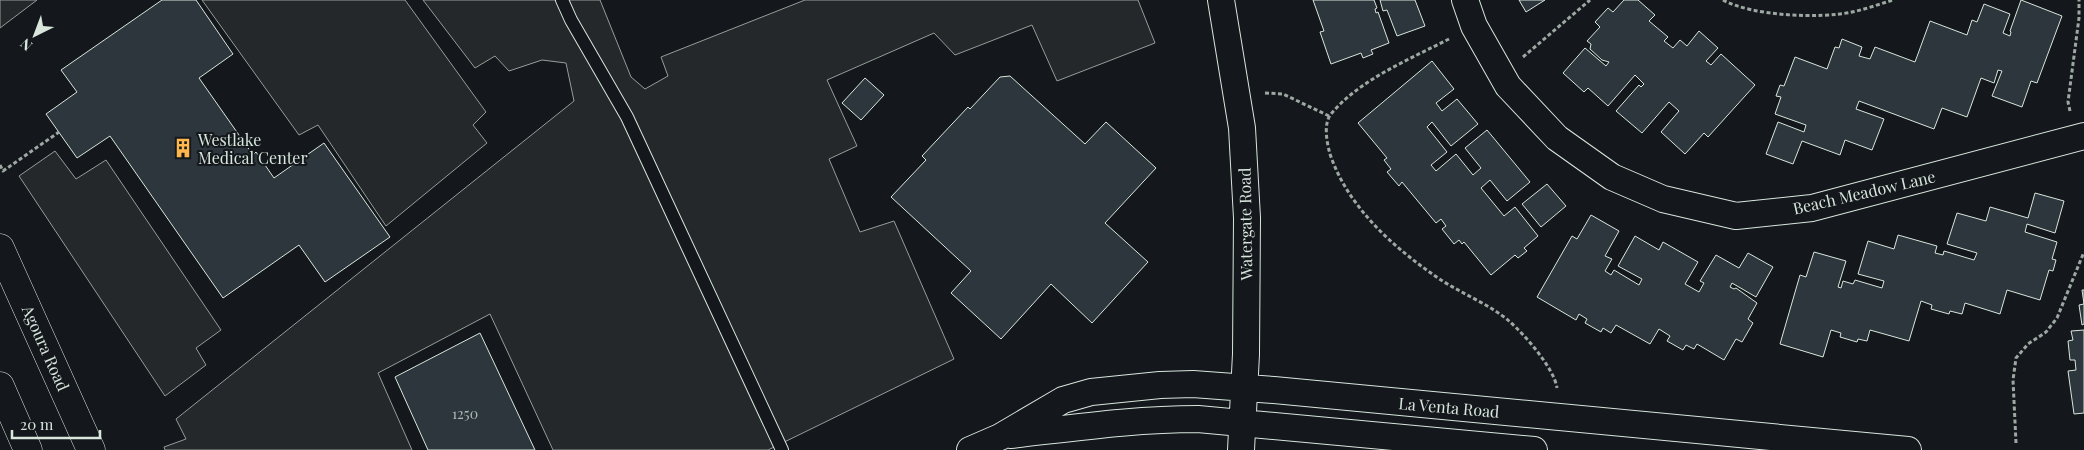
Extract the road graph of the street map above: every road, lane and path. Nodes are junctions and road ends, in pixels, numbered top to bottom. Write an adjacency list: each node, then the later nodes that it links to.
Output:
1 (562, 0): 26 (lane)
2 (1221, 0): 10 (street, Watergate Road)
3 (1465, 0): 8 (street, Beach Meadow Lane)
4 (1590, 0): 9 (path)
5 (1722, 0): 6 (path)
6 (1893, 0)
7 (2079, 0): 13 (path)
8 (1474, 26): 9 (street, Beach Meadow Lane); 11 (path)
9 (1502, 75): 13 (street, Beach Meadow Lane)
10 (1237, 93): 11 (path); 18 (street, Watergate Road)
11 (1329, 116): 19 (path)
12 (59, 132): 14 (path)
13 (2079, 137)
14 (0, 165)
15 (0, 248): 25 (main road, Agoura Road)
16 (2084, 252): 22 (path)
17 (0, 386): 24 (main road)
18 (1244, 388): 20 (street, Watergate Road); 21 (street, La Venta Road); 23 (street, La Venta Road)
19 (1558, 395)
20 (1242, 423): 21 (street, La Venta Road); 28 (street, Watergate Road); 29 (street, La Venta Road)
21 (1000, 437): 27 (street, La Venta Road)
22 (2016, 443)
23 (1899, 449)
24 (28, 450)
25 (91, 450)
26 (782, 450)
27 (970, 450)
28 (1241, 450)
29 (1534, 450)

